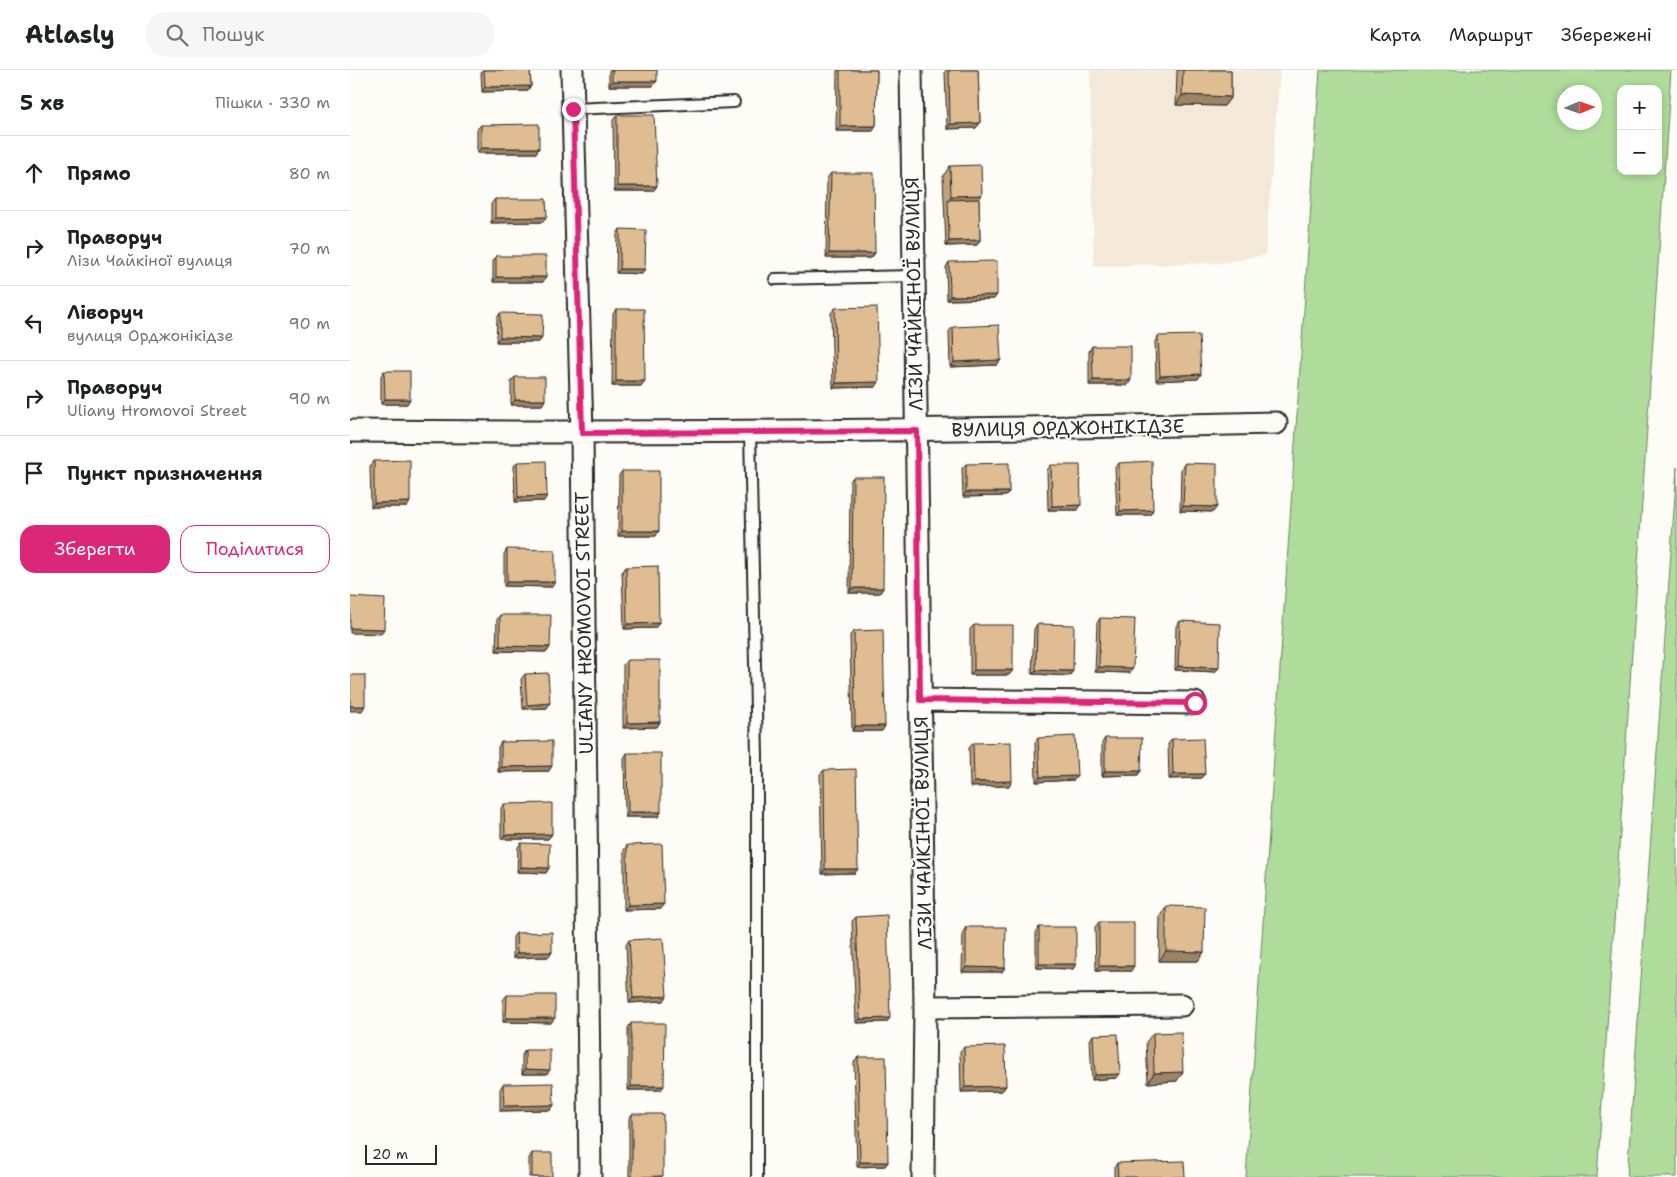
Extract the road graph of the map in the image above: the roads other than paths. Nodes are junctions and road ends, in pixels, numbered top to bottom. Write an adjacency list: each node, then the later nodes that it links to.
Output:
1 (572, 70): 4 (street, ULIANY HROMOVOI STREET)
2 (910, 70): 5 (street, ЛІЗИ ЧАЙКІНОЇ ВУЛИЦЯ)
3 (734, 102): 4 (lane)
4 (573, 109): 11 (street, ULIANY HROMOVOI STREET)
5 (914, 276): 6 (lane); 9 (street, ЛІЗИ ЧАЙКІНОЇ ВУЛИЦЯ)
6 (775, 279)
7 (1276, 423): 9 (street, ВУЛИЦЯ ОРДЖОНІКІДЗЕ)
8 (350, 431): 11 (street, ВУЛИЦЯ ОРДЖОНІКІДЗЕ)
9 (917, 431): 10 (street, ВУЛИЦЯ ОРДЖОНІКІДЗЕ); 12 (street, ЛІЗИ ЧАЙКІНОЇ ВУЛИЦЯ)
10 (750, 432): 11 (street, ВУЛИЦЯ ОРДЖОНІКІДЗЕ); 17 (lane)
11 (582, 433): 16 (street, ULIANY HROMOVOI STREET)
12 (920, 700): 13 (street); 15 (street, ЛІЗИ ЧАЙКІНОЇ ВУЛИЦЯ)
13 (1195, 703)
14 (1182, 1005): 15 (street)
15 (926, 1007): 18 (street, ЛІЗИ ЧАЙКІНОЇ ВУЛИЦЯ)
16 (590, 1177)
17 (757, 1177)
18 (923, 1177)

